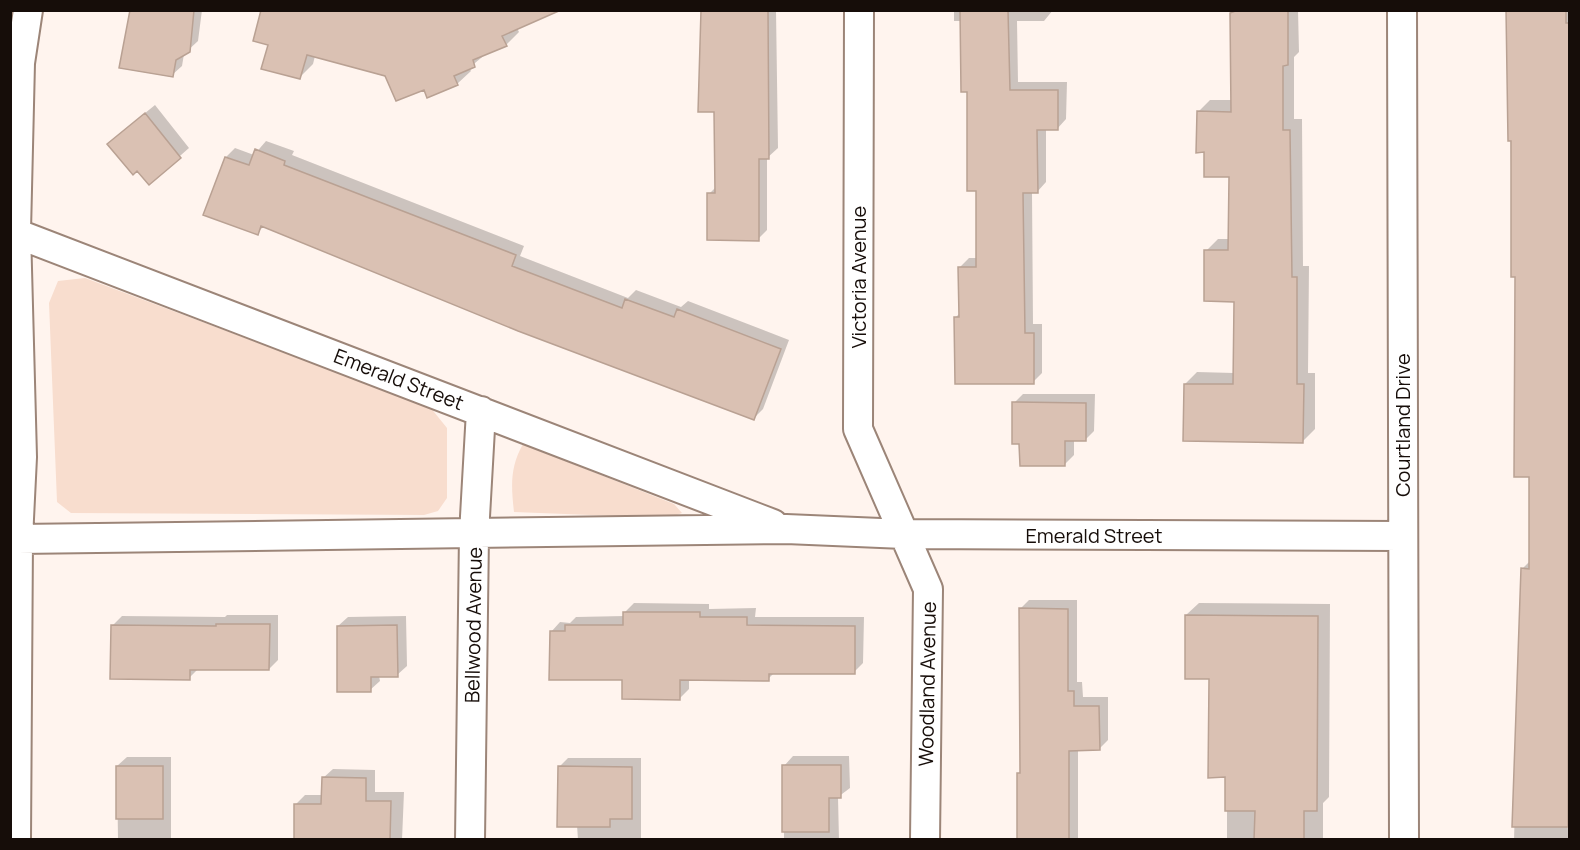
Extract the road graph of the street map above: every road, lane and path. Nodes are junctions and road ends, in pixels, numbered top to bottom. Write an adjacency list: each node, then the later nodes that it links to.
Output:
1 (28, 10): 4 (street)
2 (859, 10): 8 (street, Victoria Avenue)
3 (1402, 10): 9 (street, Courtland Drive)
4 (13, 231): 5 (street, Emerald Street); 10 (street)
5 (481, 411): 6 (street, Emerald Street); 7 (street, Bellwood Avenue)
6 (786, 529): 7 (street, Emerald Street); 8 (street, Emerald Street)
7 (474, 534): 10 (street, Emerald Street); 12 (street, Bellwood Avenue)
8 (904, 534): 9 (street, Emerald Street); 13 (street, Woodland Avenue)
9 (1402, 536): 14 (street, Courtland Drive)
10 (18, 539): 11 (street)
11 (16, 840)
12 (470, 840)
13 (924, 840)
14 (1404, 840)

